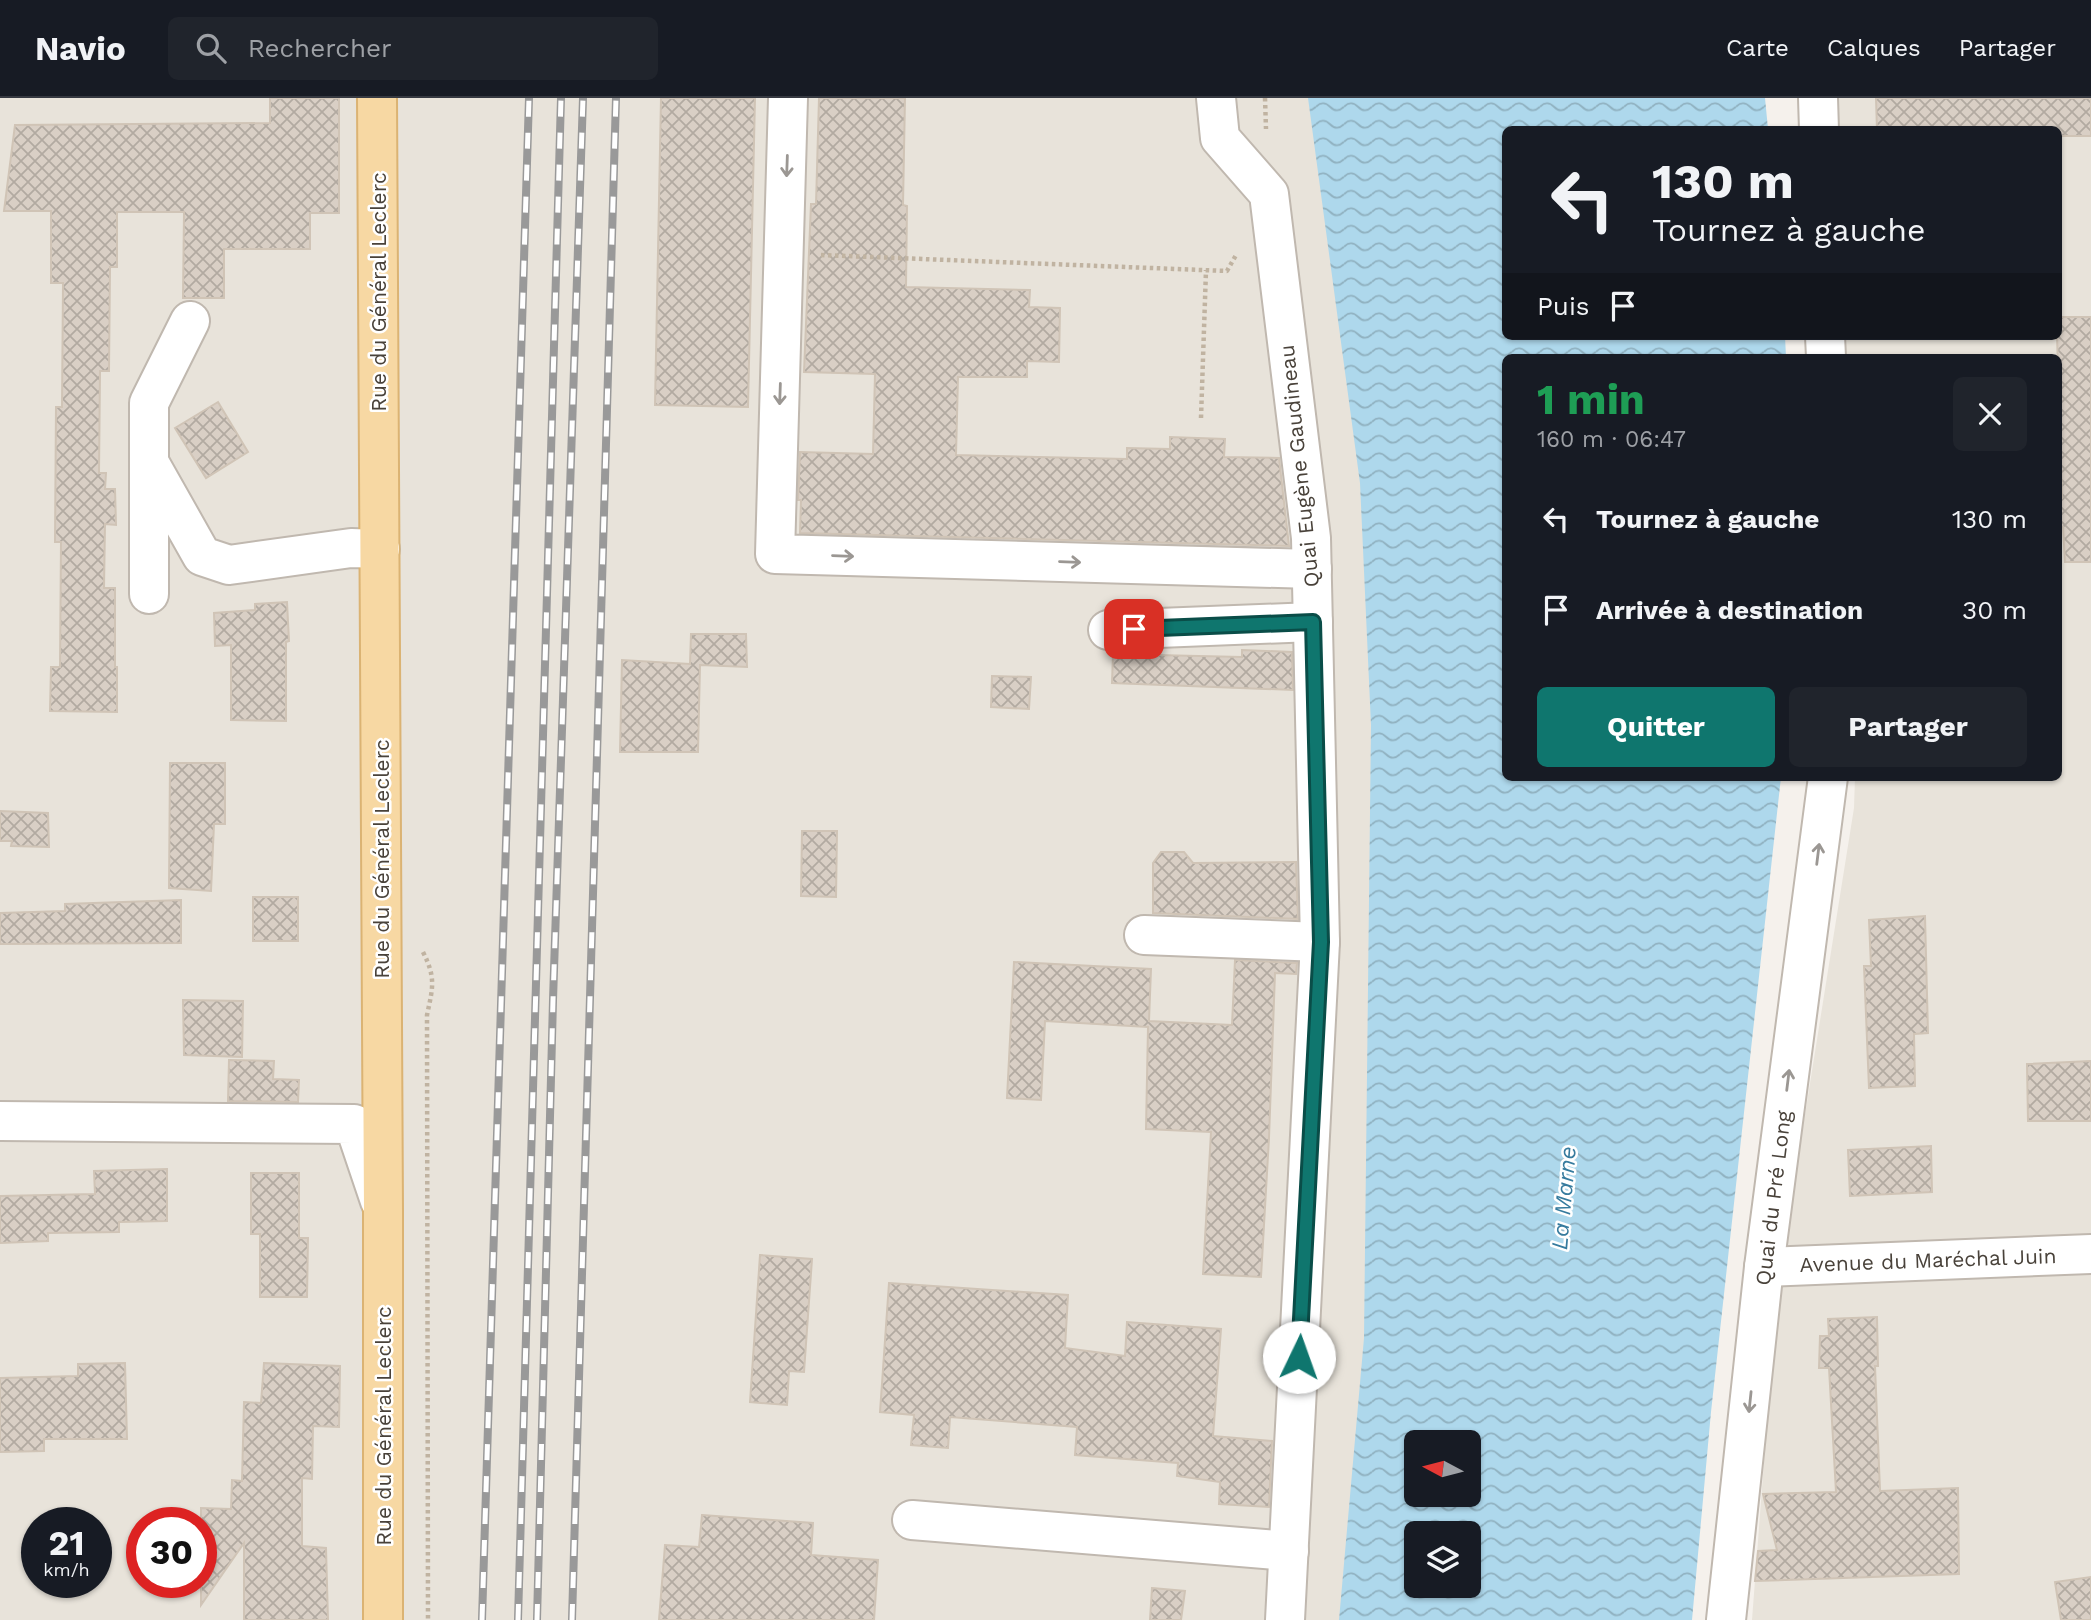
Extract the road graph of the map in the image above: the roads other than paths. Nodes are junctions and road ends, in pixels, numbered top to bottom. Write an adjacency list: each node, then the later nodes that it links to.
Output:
1 (377, 98): 8 (main road, Rue du Général Leclerc)
2 (788, 98): 9 (street, one-way to 9)
3 (1216, 98): 9 (street, Quai Eugène Gaudineau)
4 (1818, 98): 5 (street)
5 (1819, 126)
6 (190, 321): 7 (street)
7 (149, 462): 8 (street); 10 (street)
8 (380, 550): 17 (main road, Rue du Général Leclerc)
9 (1312, 569): 11 (street, Quai Eugène Gaudineau)
10 (149, 594)
11 (1313, 622): 12 (street); 15 (street, Quai Eugène Gaudineau)
12 (1108, 630)
13 (1827, 781): 19 (street, Quai du Pré Long, one-way to 13)
14 (1144, 935): 15 (street)
15 (1321, 942): 21 (street, Quai Eugène Gaudineau)
16 (0, 1121): 17 (street)
17 (383, 1210): 22 (main road, Rue du Général Leclerc)
18 (2091, 1254): 19 (street, Avenue du Maréchal Juin)
19 (1764, 1267): 24 (street, Quai du Pré Long, one-way to 24)
20 (912, 1520): 21 (street)
21 (1289, 1551): 23 (street, Quai Eugène Gaudineau)
22 (383, 1620)
23 (1285, 1620)
24 (1727, 1620)

